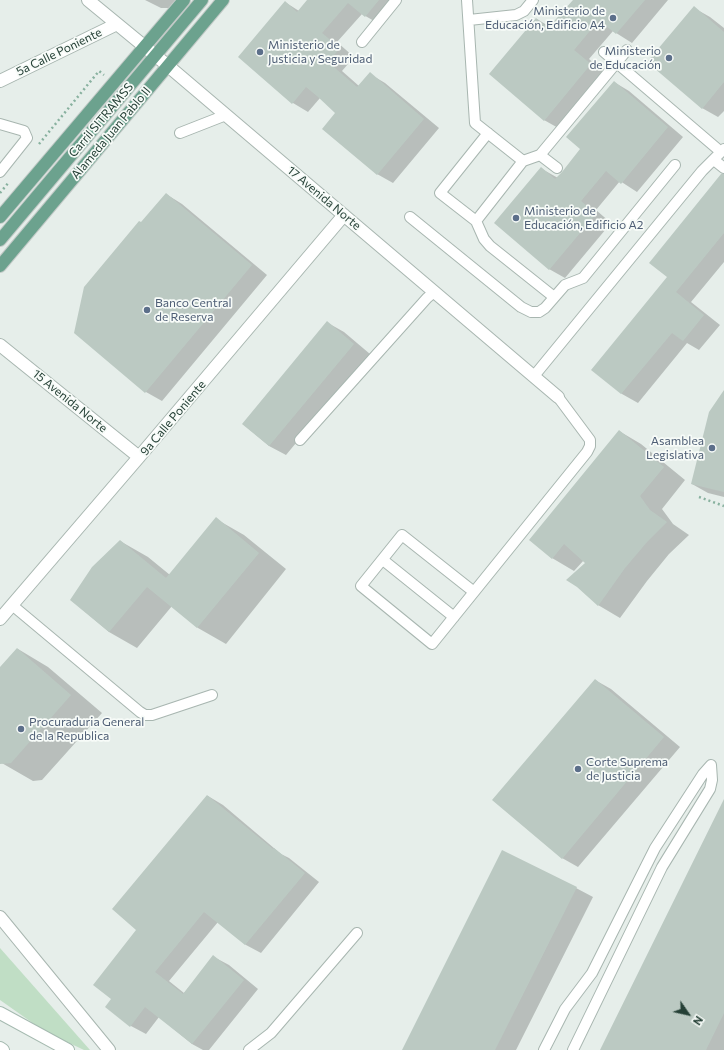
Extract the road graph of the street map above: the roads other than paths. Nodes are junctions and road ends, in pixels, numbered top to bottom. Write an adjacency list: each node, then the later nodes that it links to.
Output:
1 (88, 0): 9 (street, 17 Avenida Norte)
2 (184, 0): 11 (main road)
3 (202, 0): 14 (main road, Carril SITRAMSS)
4 (223, 0): 16 (main road, Alameda Juan Pablo II)
5 (396, 0): 10 (lane)
6 (467, 0): 8 (lane)
7 (533, 0): 8 (lane)
8 (468, 20): 21 (lane)
9 (117, 24): 11 (street, 17 Avenida Norte); 17 (street, 5a Calle Poniente)
10 (362, 42)
11 (144, 47): 14 (street, 17 Avenida Norte); 31 (main road)
12 (627, 50): 15 (lane)
13 (604, 52): 15 (lane)
14 (156, 56): 16 (street, 17 Avenida Norte); 34 (main road, Carril SITRAMSS)
15 (616, 62): 22 (lane); 23 (lane)
16 (167, 65): 18 (street, 17 Avenida Norte); 35 (main road, Alameda Juan Pablo II)
17 (0, 81)
18 (226, 115): 20 (lane); 30 (street, 17 Avenida Norte)
19 (0, 124): 29 (lane)
20 (180, 133)
21 (488, 134): 25 (lane); 33 (lane)
22 (722, 151): 24 (lane)
23 (540, 155): 25 (lane); 27 (lane)
24 (714, 160): 28 (lane); 39 (lane)
25 (523, 161): 33 (lane)
26 (675, 165): 37 (lane)
27 (557, 168)
28 (724, 168)
29 (0, 172)
30 (344, 215): 36 (street, 17 Avenida Norte); 42 (street, 9a Calle Poniente)
31 (0, 217)
32 (410, 217): 37 (lane)
33 (476, 221): 37 (lane)
34 (0, 240)
35 (0, 266)
36 (434, 292): 39 (street, 17 Avenida Norte); 41 (lane)
37 (554, 297)
38 (0, 344): 42 (street, 15 Avenida Norte)
39 (534, 376): 40 (street, 17 Avenida Norte)
40 (558, 397): 44 (lane)
41 (300, 440)
42 (139, 457): 45 (street, 9a Calle Poniente)
43 (383, 560): 44 (lane); 46 (lane); 46 (lane)
44 (474, 592): 46 (lane)
45 (12, 605): 47 (street, 9a Calle Poniente); 48 (lane)
46 (454, 617)
47 (0, 619)
48 (212, 695)
49 (0, 917): 55 (street)
50 (357, 933): 56 (lane)
51 (0, 1013): 54 (street)
52 (0, 1048): 53 (street)
53 (3, 1050)
54 (68, 1050)
55 (109, 1050)
56 (248, 1050)
57 (544, 1050): 58 (lane)
58 (573, 1050)

